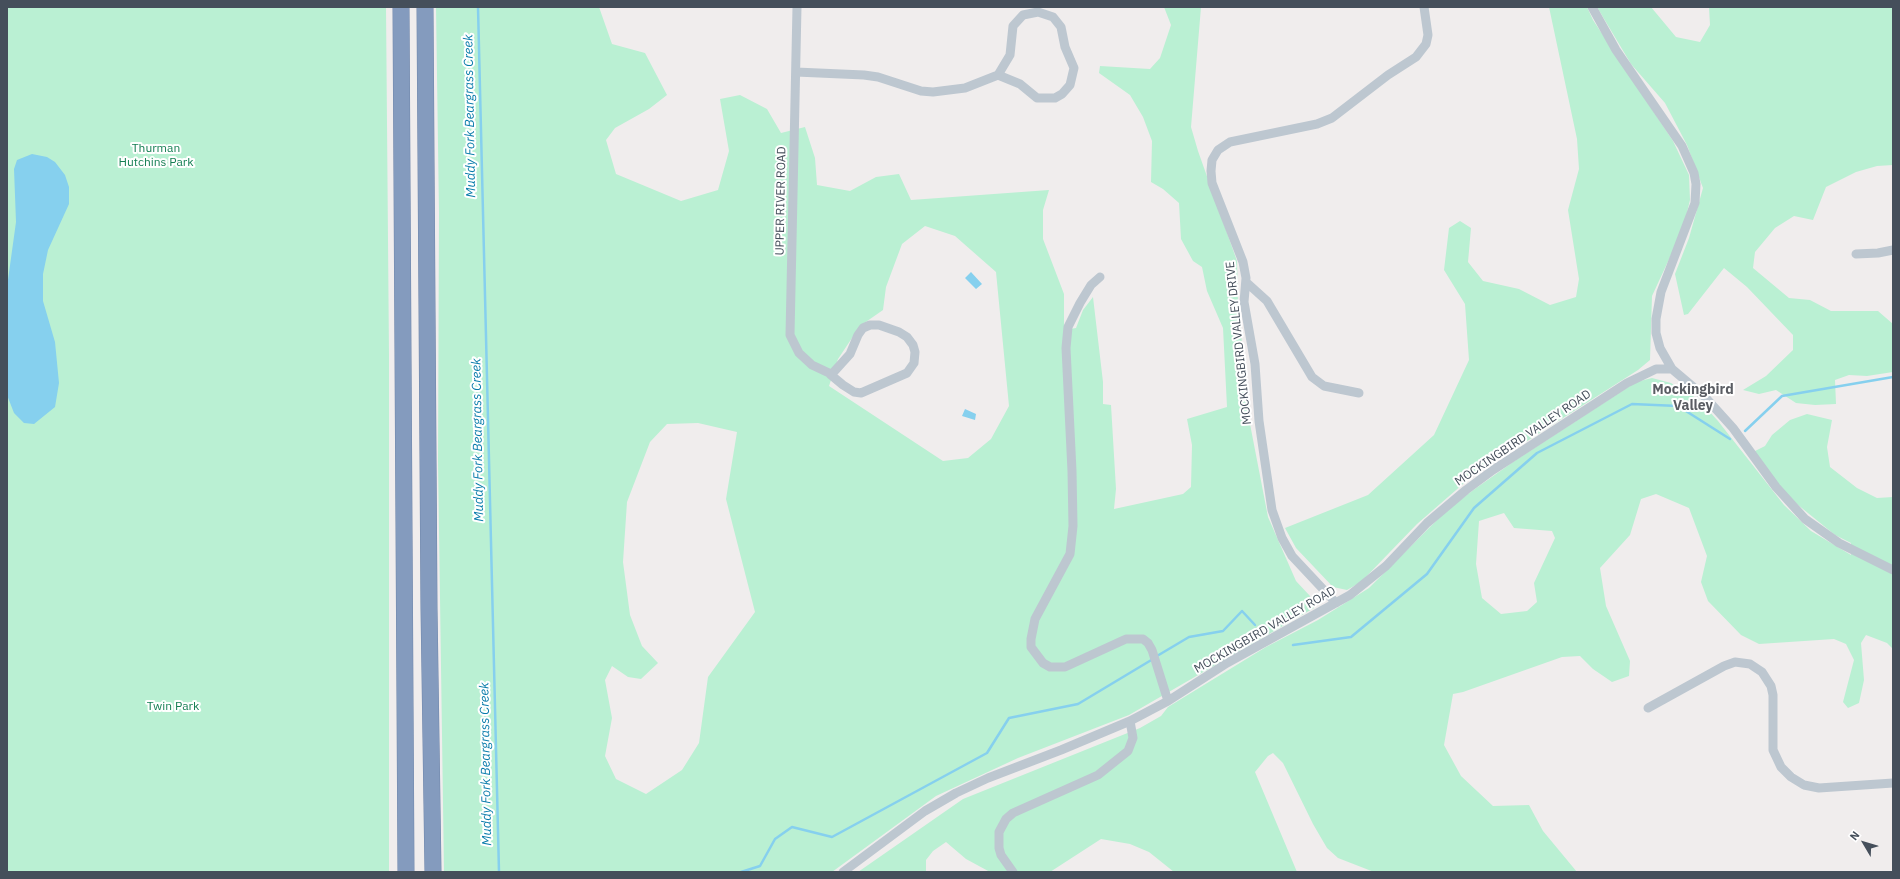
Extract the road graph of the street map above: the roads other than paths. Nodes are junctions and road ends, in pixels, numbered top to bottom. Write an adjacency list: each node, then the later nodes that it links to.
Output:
1 (401, 7): 21 (highway)
2 (425, 7): 22 (highway)
3 (797, 7): 6 (street, UPPER RIVER ROAD)
4 (1424, 7): 11 (street, MOCKINGBIRD VALLEY DRIVE)
5 (1592, 7): 12 (street)
6 (796, 72): 7 (street); 13 (street, UPPER RIVER ROAD)
7 (998, 75): 7 (street)
8 (1893, 250): 9 (street)
9 (1856, 254)
10 (1100, 277): 17 (street)
11 (1246, 282): 14 (street); 16 (street, MOCKINGBIRD VALLEY DRIVE)
12 (1672, 369): 15 (street); 16 (street, MOCKINGBIRD VALLEY ROAD)
13 (831, 375): 13 (street, UPPER RIVER ROAD)
14 (1359, 393)
15 (1893, 570)
16 (1336, 603): 17 (street, MOCKINGBIRD VALLEY ROAD)
17 (1168, 701): 19 (street, MOCKINGBIRD VALLEY ROAD)
18 (1648, 708): 20 (street)
19 (1130, 721): 23 (street, MOCKINGBIRD VALLEY ROAD); 24 (street)
20 (1893, 783)
21 (406, 872)
22 (433, 872)
23 (843, 872)
24 (1013, 872)

